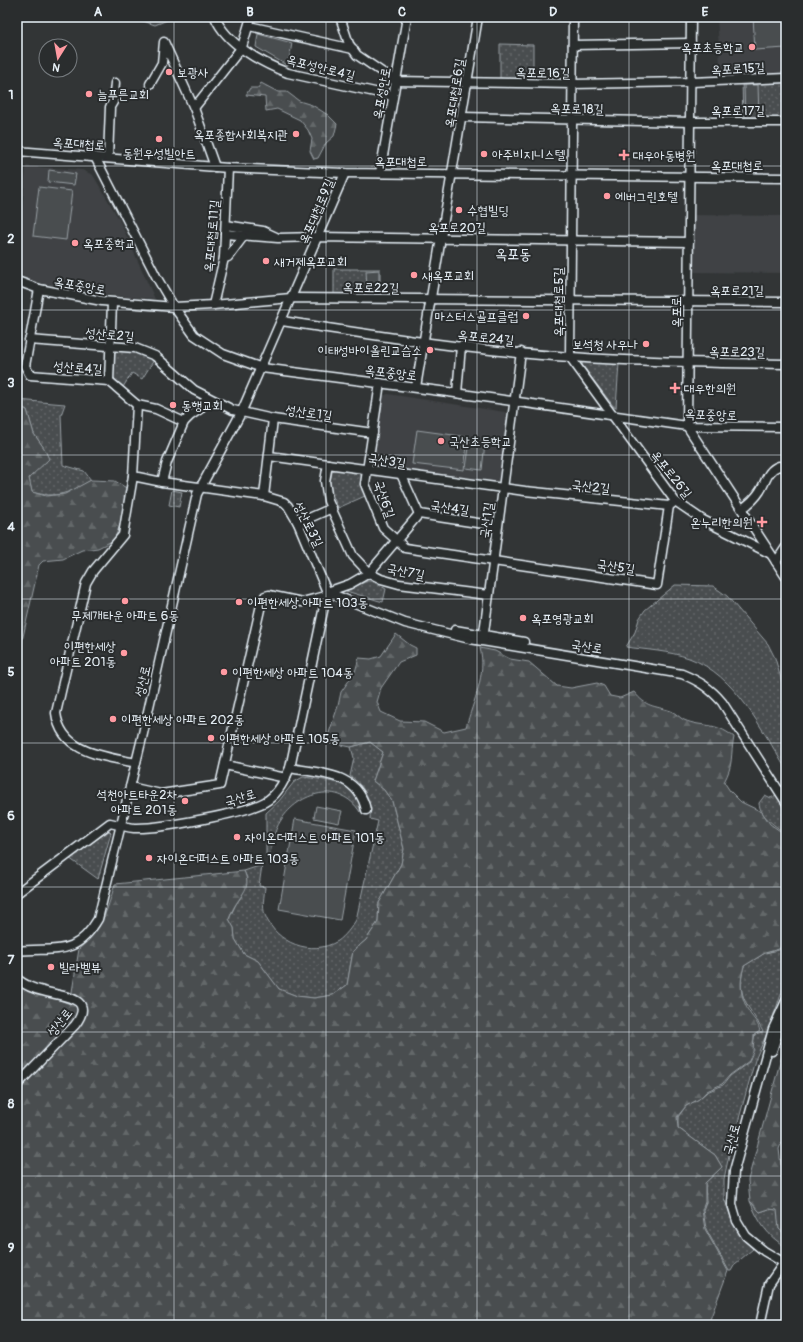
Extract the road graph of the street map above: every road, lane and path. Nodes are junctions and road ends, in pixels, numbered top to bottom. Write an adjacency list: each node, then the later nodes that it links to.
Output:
1 (215, 17): 11 (street, 옥포성안로4길)
2 (251, 17): 8 (street)
3 (340, 17): 12 (street)
4 (407, 17): 14 (street, 옥포성안로)
5 (478, 17): 15 (street, 옥포대첩로6길)
6 (573, 17): 10 (street, 옥포대첩로5길)
7 (691, 17): 9 (street, 옥포로)
8 (248, 26): 11 (street); 12 (street)
9 (691, 43): 10 (street); 16 (street, 옥포로)
10 (573, 44): 19 (street, 옥포대첩로5길)
11 (242, 47): 20 (street, 옥포성안로4길); 21 (street)
12 (353, 49): 14 (street)
13 (786, 78): 16 (street, 옥포로15길)
14 (396, 81): 15 (street, 옥포로16길); 20 (street, 옥포성안로)
15 (467, 82): 19 (street, 옥포로16길); 22 (street, 옥포대첩로6길)
16 (690, 82): 19 (street, 옥포로16길); 24 (street, 옥포로)
17 (115, 83): 28 (street)
18 (150, 84): 21 (street)
19 (572, 84): 23 (street, 옥포대첩로5길)
20 (393, 96): 32 (street, 옥포성안로)
21 (194, 108): 29 (street)
22 (463, 117): 23 (street, 옥포로18길); 33 (street, 옥포대첩로6길)
23 (571, 120): 24 (street, 옥포로18길); 34 (street, 옥포대첩로5길)
24 (691, 122): 25 (street, 옥포로17길); 35 (street, 옥포로)
25 (786, 122)
26 (17, 151): 27 (street, 옥포대첩로)
27 (95, 156): 28 (street, 옥포대첩로); 55 (street)
28 (108, 158): 29 (street, 옥포대첩로)
29 (215, 167): 30 (street, 옥포대첩로)
30 (228, 168): 31 (street, 옥포대첩로); 37 (street, 옥포대첩로11길)
31 (345, 173): 32 (street, 옥포대첩로); 40 (street, 옥포대첩로9길)
32 (380, 173): 33 (street, 옥포대첩로)
33 (452, 174): 34 (street, 옥포대첩로); 42 (street, 옥포대첩로6길)
34 (571, 174): 35 (street, 옥포대첩로); 43 (street, 옥포대첩로5길)
35 (690, 177): 36 (street, 옥포대첩로); 44 (street, 옥포로)
36 (786, 178)
37 (226, 225): 38 (street, 옥포대첩로11길); 41 (street)
38 (225, 234): 39 (street, 옥포로20길); 45 (street, 옥포대첩로11길)
39 (243, 237): 41 (street, 옥포로20길); 45 (street)
40 (318, 237): 41 (street, 옥포로20길); 42 (street, 옥포로20길); 48 (street, 옥포대첩로9길)
41 (278, 238)
42 (441, 239): 43 (street, 옥포로20길); 49 (street, 옥포대첩로6길)
43 (570, 240): 44 (street, 옥포로20길); 50 (street, 옥포대첩로5길)
44 (689, 242): 52 (street, 옥포로)
45 (224, 258): 54 (street, 옥포대첩로11길)
46 (17, 281): 47 (street, 옥포중앙로)
47 (39, 289): 51 (street, 옥포중앙로); 57 (street, 성산로4길)
48 (291, 298): 49 (street, 옥포로22길); 54 (street, 옥포로22길); 56 (street, 옥포대첩로9길)
49 (431, 299): 50 (street, 옥포로22길); 58 (street, 옥포대첩로6길)
50 (570, 301): 52 (street, 옥포로22길); 62 (street, 옥포대첩로5길)
51 (112, 302): 55 (street, 옥포중앙로); 59 (street)
52 (688, 302): 53 (street, 옥포로21길); 63 (street, 옥포로)
53 (786, 302)
54 (214, 305): 55 (street, 옥포로22길)
55 (174, 307): 65 (street, 옥포중앙로)
56 (282, 321): 58 (street, 옥포로24길); 65 (street, 옥포대첩로9길)
57 (29, 340): 59 (street, 성산로2길); 66 (street, 성산로4길)
58 (424, 343): 60 (street, 옥포로24길); 68 (street, 옥포대첩로6길)
59 (110, 346): 66 (street); 70 (street, 성산로2길)
60 (461, 346): 61 (street, 옥포로24길); 69 (street)
61 (521, 352): 62 (street, 옥포로24길); 71 (street, 국산1길)
62 (570, 357): 63 (street, 옥포로24길); 74 (street)
63 (689, 362): 64 (street, 옥포로23길); 77 (street, 옥포로)
64 (786, 364)
65 (262, 368): 67 (street, 옥포중앙로); 73 (street, 성산로)
66 (109, 381): 72 (street, 성산로4길)
67 (380, 383): 68 (street, 옥포중앙로); 79 (street, 국산6길)
68 (416, 388): 69 (street, 옥포중앙로)
69 (457, 393): 71 (street, 옥포중앙로)
70 (207, 398): 73 (street, 성산로2길); 76 (street)
71 (514, 402): 74 (street, 옥포중앙로); 88 (street, 국산1길)
72 (137, 405): 76 (street); 85 (street)
73 (241, 413): 75 (street, 성산로1길); 87 (street, 성산로)
74 (611, 416): 77 (street, 옥포중앙로); 90 (street, 옥포로26길)
75 (273, 419): 79 (street, 성산로1길); 80 (street)
76 (184, 422): 86 (street)
77 (687, 426): 78 (street, 옥포중앙로); 92 (street)
78 (786, 427)
79 (373, 433): 83 (street, 국산6길)
80 (269, 456): 81 (street, 국산3길); 89 (street)
81 (328, 464): 83 (street, 국산3길); 91 (street, 국산7길)
82 (786, 468): 92 (street)
83 (367, 470): 84 (street, 국산3길); 96 (street, 국산6길)
84 (401, 474): 88 (street, 국산3길); 93 (street, 국산4길)
85 (133, 476): 86 (street); 106 (street)
86 (162, 482): 87 (street)
87 (201, 486): 89 (street, 성산로3길); 106 (street, 성산로)
88 (502, 488): 90 (street, 국산2길); 95 (street, 국산1길)
89 (264, 496): 94 (street, 성산로3길)
90 (672, 504): 98 (street, 옥포로26길); 99 (street, 국산5길)
91 (332, 508): 94 (street); 101 (street, 국산7길)
92 (742, 510): 98 (street)
93 (419, 514): 95 (street, 국산4길); 96 (street)
94 (298, 523): 103 (street, 성산로3길)
95 (497, 526): 99 (street, 국산1길)
96 (396, 542): 99 (street, 국산6길); 101 (street)
97 (786, 547): 100 (street)
98 (770, 553): 100 (street)
99 (493, 561): 104 (street, 국산1길)
100 (776, 562): 102 (street)
101 (369, 573): 103 (street); 104 (street, 국산7길)
102 (786, 577)
103 (328, 593): 105 (street, 국산로); 107 (street); 108 (street, 국산로)
104 (488, 595): 105 (street, 국산1길)
105 (483, 638): 111 (street, 국산로); 112 (street, 국산로)
106 (136, 763): 110 (street, 성산로)
107 (225, 765): 109 (street); 110 (street)
108 (290, 768): 109 (street, 국산로); 113 (street)
109 (286, 778): 114 (street, 국산로)
110 (130, 788): 114 (street, 성산로)
111 (786, 796)
112 (786, 802)
113 (366, 810)
114 (120, 826): 115 (street, 국산로); 116 (street, 성산로)
115 (17, 892)
116 (17, 951)
117 (17, 979): 120 (street, 성산로)
118 (786, 1001): 122 (street, 국산로)
119 (786, 1011): 121 (street, 국산로)
120 (17, 1085)
121 (786, 1260)
122 (782, 1264): 123 (street)
123 (760, 1325)

